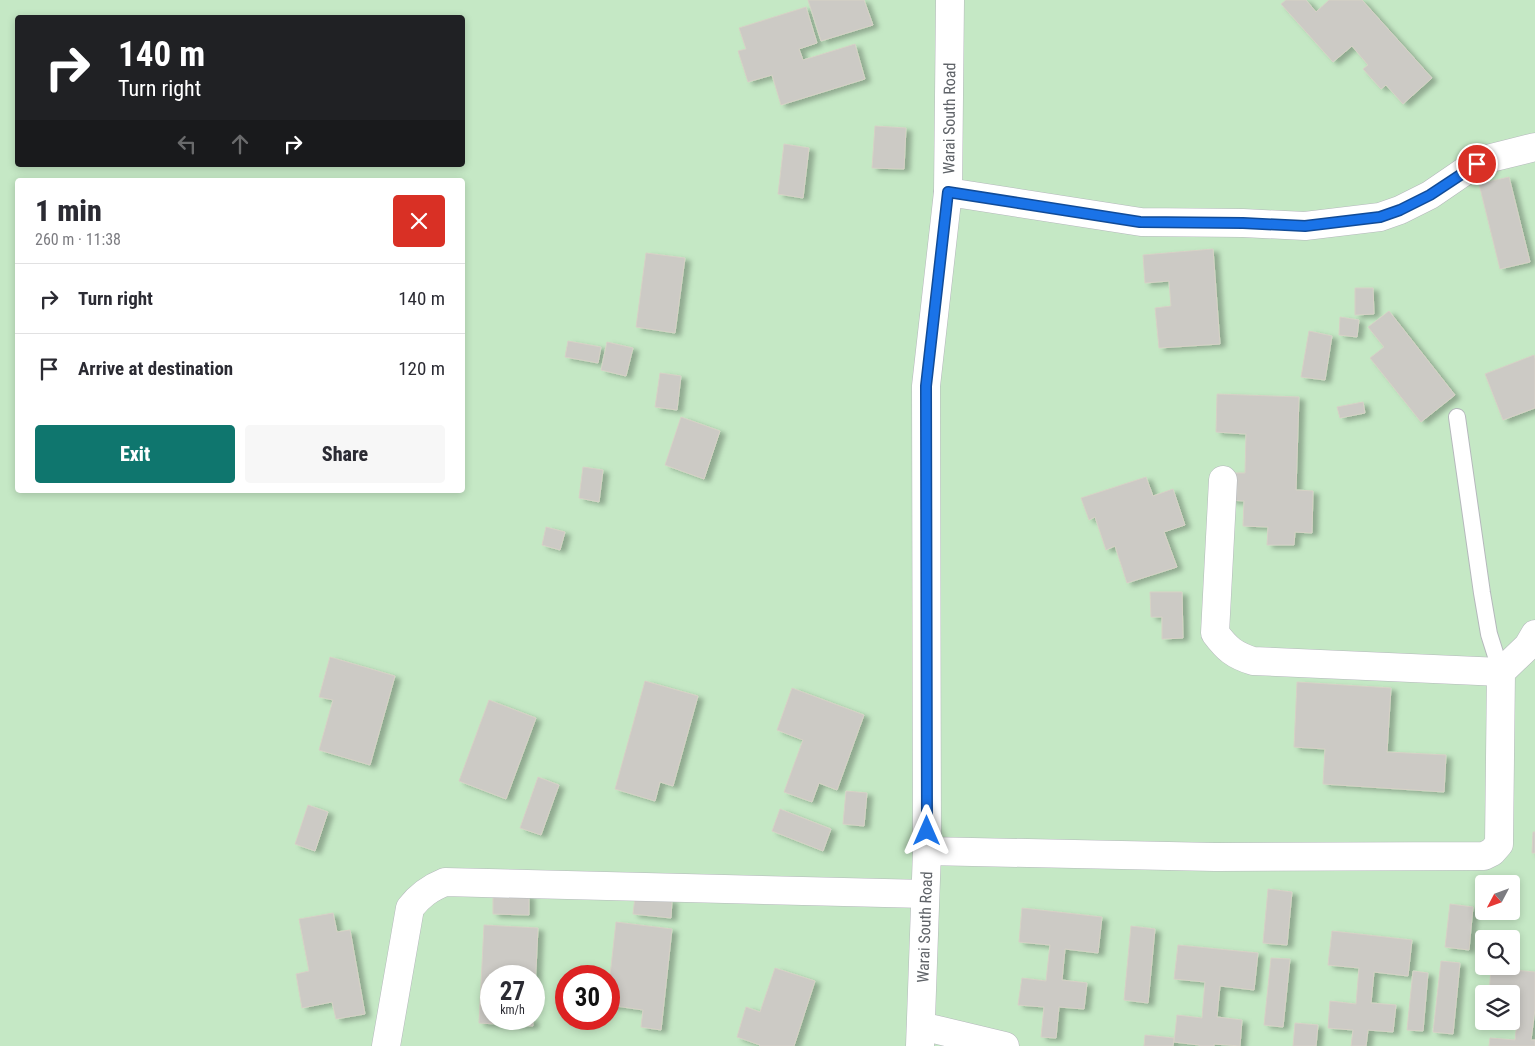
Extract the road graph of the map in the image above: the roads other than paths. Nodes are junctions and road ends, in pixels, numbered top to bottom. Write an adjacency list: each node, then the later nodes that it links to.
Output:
1 (950, 0): 3 (street, Warai South Road)
2 (1535, 146): 3 (street)
3 (948, 192): 8 (street, Warai South Road)
4 (1457, 417): 7 (lane)
5 (1223, 480): 7 (street)
6 (1535, 634): 7 (street)
7 (1501, 672): 8 (street)
8 (927, 851): 9 (street, Warai South Road)
9 (925, 894): 10 (street, Warai South Road); 11 (street)
10 (920, 1036): 12 (street)
11 (386, 1046)
12 (1005, 1046)

